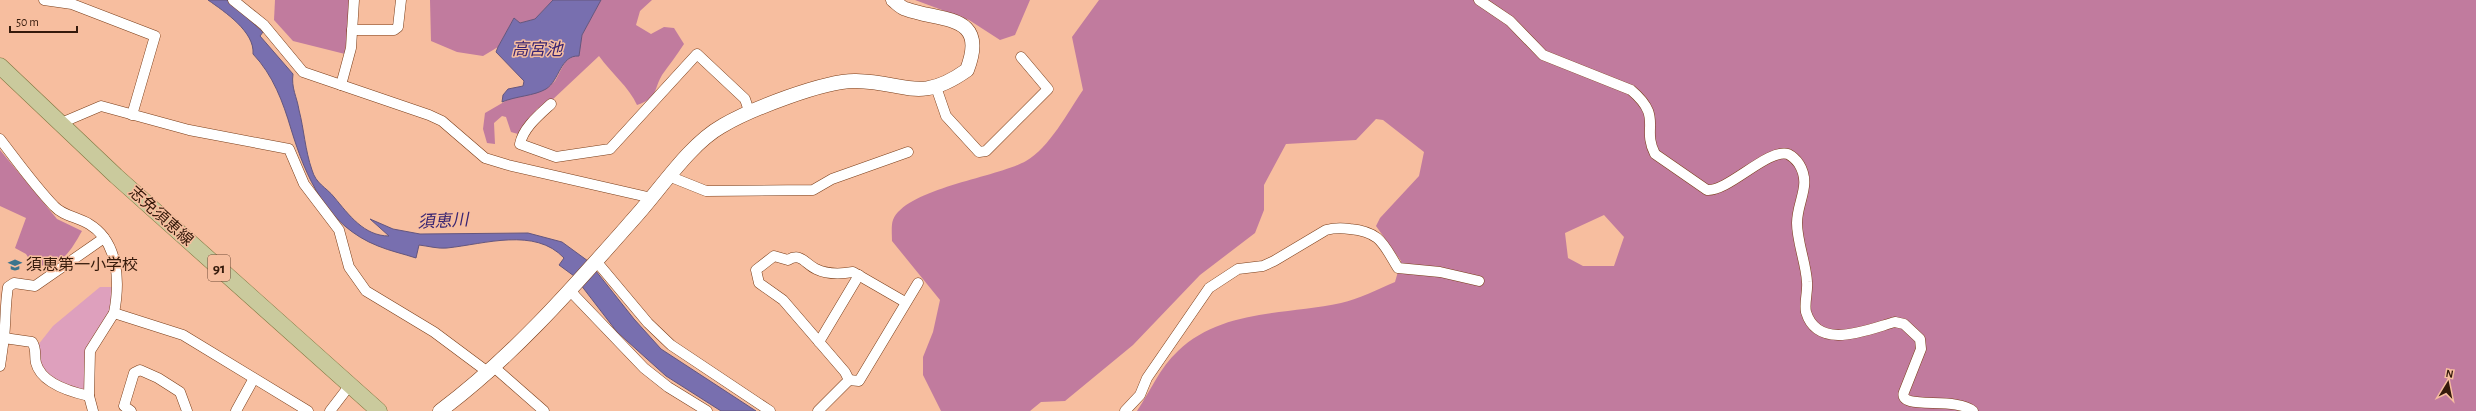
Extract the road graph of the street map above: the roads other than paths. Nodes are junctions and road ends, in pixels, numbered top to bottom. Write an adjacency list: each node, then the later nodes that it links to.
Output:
1 (44, 0): 14 (street)
2 (233, 0): 10 (street)
3 (354, 0): 7 (street)
4 (400, 0): 7 (street)
5 (893, 0): 11 (street)
6 (1480, 0): 49 (street)
7 (352, 30): 10 (street)
8 (1021, 57): 11 (street)
9 (0, 66): 15 (main road, 志免須恵線 / 91)
10 (342, 85): 19 (street)
11 (936, 87): 13 (street)
12 (551, 104): 13 (street)
13 (749, 111): 18 (street)
14 (132, 115): 15 (street); 31 (street)
15 (61, 123): 34 (main road, 志免須恵線 / 91)
16 (0, 138): 20 (street)
17 (908, 152): 18 (street)
18 (670, 176): 19 (street)
19 (652, 198): 21 (street)
20 (104, 238): 27 (street); 28 (street)
21 (594, 262): 25 (street); 46 (street)
22 (859, 275): 26 (street); 29 (street); 29 (street)
23 (1479, 281): 48 (street)
24 (918, 283): 26 (street)
25 (572, 286): 31 (street); 45 (street)
26 (905, 302): 33 (street)
27 (114, 313): 32 (street); 35 (street)
28 (4, 338): 30 (street); 35 (street)
29 (819, 342): 33 (street)
30 (0, 366)
31 (492, 370): 43 (street); 44 (street)
32 (253, 380): 39 (street); 40 (street)
33 (849, 380): 47 (street)
34 (350, 385): 41 (street); 42 (main road, 志免須恵線 / 91)
35 (89, 396): 36 (street)
36 (93, 411)
37 (131, 411): 38 (street)
38 (186, 411)
39 (236, 411)
40 (308, 411)
41 (330, 411)
42 (379, 411)
43 (440, 411)
44 (544, 411)
45 (707, 411)
46 (770, 411)
47 (818, 411)
48 (1125, 411)
49 (1973, 411)

